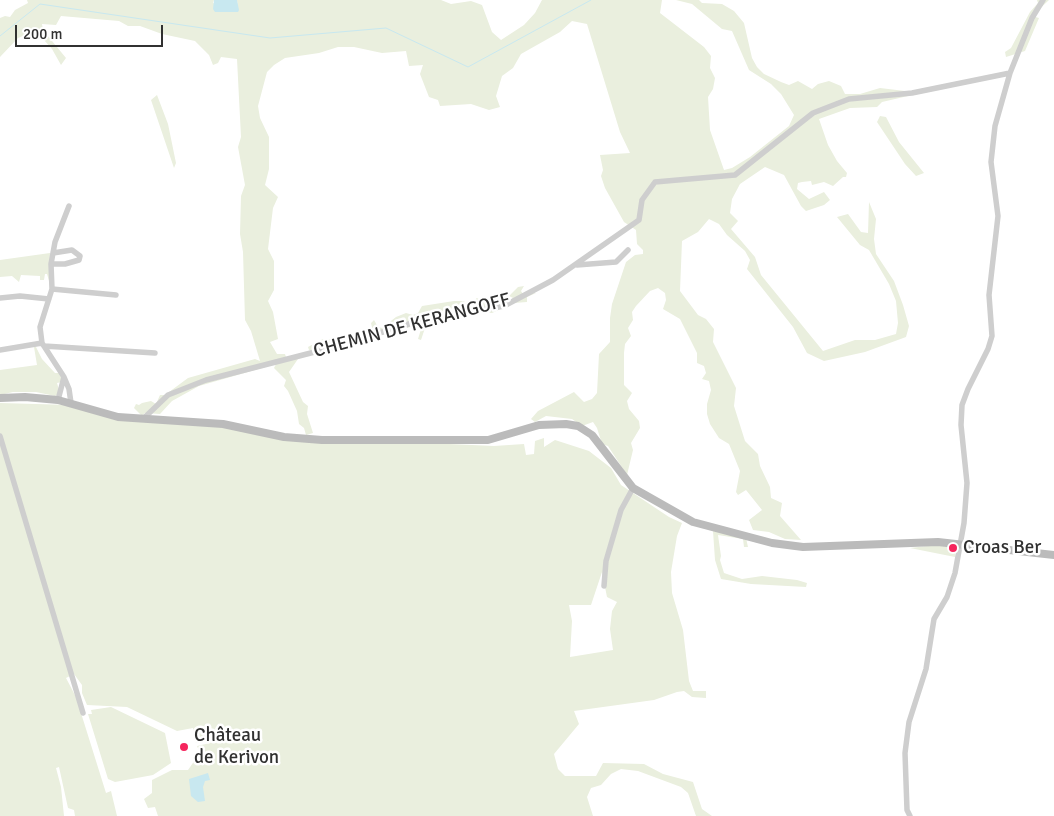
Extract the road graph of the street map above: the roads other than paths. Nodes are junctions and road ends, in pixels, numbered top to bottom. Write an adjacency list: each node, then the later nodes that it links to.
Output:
1 (1043, 0): 2 (street)
2 (1010, 73): 7 (street, CHEMIN DE KERANGOFF); 23 (street)
3 (69, 206): 5 (street)
4 (628, 250): 7 (street)
5 (53, 253): 6 (street); 6 (street)
6 (51, 264): 8 (street)
7 (574, 265): 20 (street, CHEMIN DE KERANGOFF)
8 (52, 289): 9 (street); 11 (street)
9 (116, 295)
10 (0, 298): 11 (street)
11 (49, 299): 12 (street)
12 (43, 344): 13 (street); 14 (street); 15 (street)
13 (0, 350)
14 (155, 354)
15 (64, 377): 17 (street); 19 (street)
16 (0, 398): 17 (street)
17 (58, 400): 19 (street)
18 (0, 402): 19 (street)
19 (71, 403): 20 (street)
20 (142, 419): 22 (street)
21 (0, 436): 26 (street)
22 (633, 488): 23 (street); 25 (street)
23 (959, 543): 24 (street); 27 (street)
24 (1054, 555)
25 (604, 586)
26 (83, 713)
27 (910, 816)

